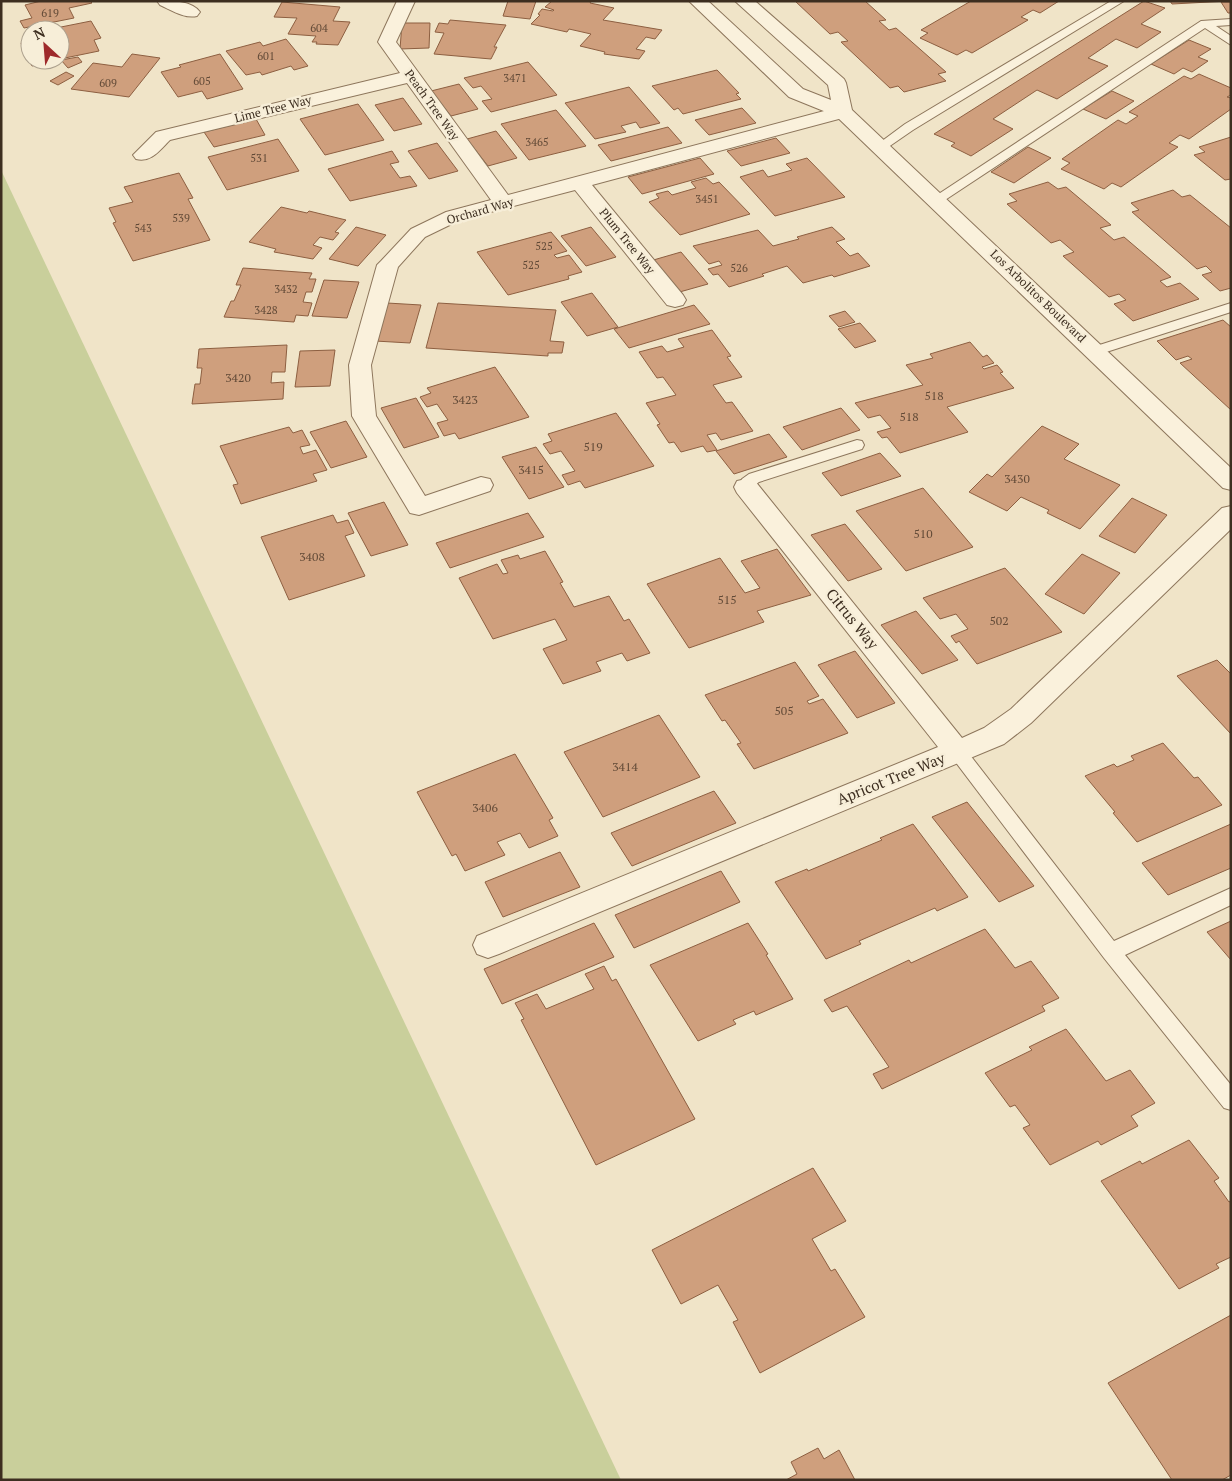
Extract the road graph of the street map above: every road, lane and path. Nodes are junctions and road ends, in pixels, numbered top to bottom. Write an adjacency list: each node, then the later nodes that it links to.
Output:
1 (166, 1): 6 (street)
2 (406, 1): 10 (street, Peach Tree Way)
3 (698, 1): 11 (street, Los Arbolitos Boulevard)
4 (744, 1): 11 (street)
5 (1119, 1): 12 (lane)
6 (191, 12)
7 (1231, 22): 8 (lane)
8 (1205, 23): 9 (lane); 15 (lane)
9 (1231, 42)
10 (410, 76): 13 (street, Lime Tree Way); 16 (street, Peach Tree Way)
11 (843, 112): 12 (street, Los Arbolitos Boulevard); 14 (street, Orchard Way)
12 (880, 147): 15 (street, Los Arbolitos Boulevard)
13 (142, 155)
14 (580, 182): 16 (street, Orchard Way); 17 (street, Plum Tree Way)
15 (936, 200): 19 (street, Los Arbolitos Boulevard)
16 (504, 203): 22 (street, Orchard Way)
17 (674, 300)
18 (1231, 307): 19 (lane)
19 (1095, 351): 21 (street, Los Arbolitos Boulevard)
20 (857, 445): 23 (lane)
21 (1231, 482)
22 (481, 485)
23 (746, 487): 25 (street, Citrus Way)
24 (1231, 514): 25 (street, Apricot Tree Way)
25 (958, 751): 27 (street, Apricot Tree Way); 28 (lane)
26 (1231, 896): 28 (lane)
27 (488, 945)
28 (1111, 952): 29 (lane)
29 (1231, 1100)

